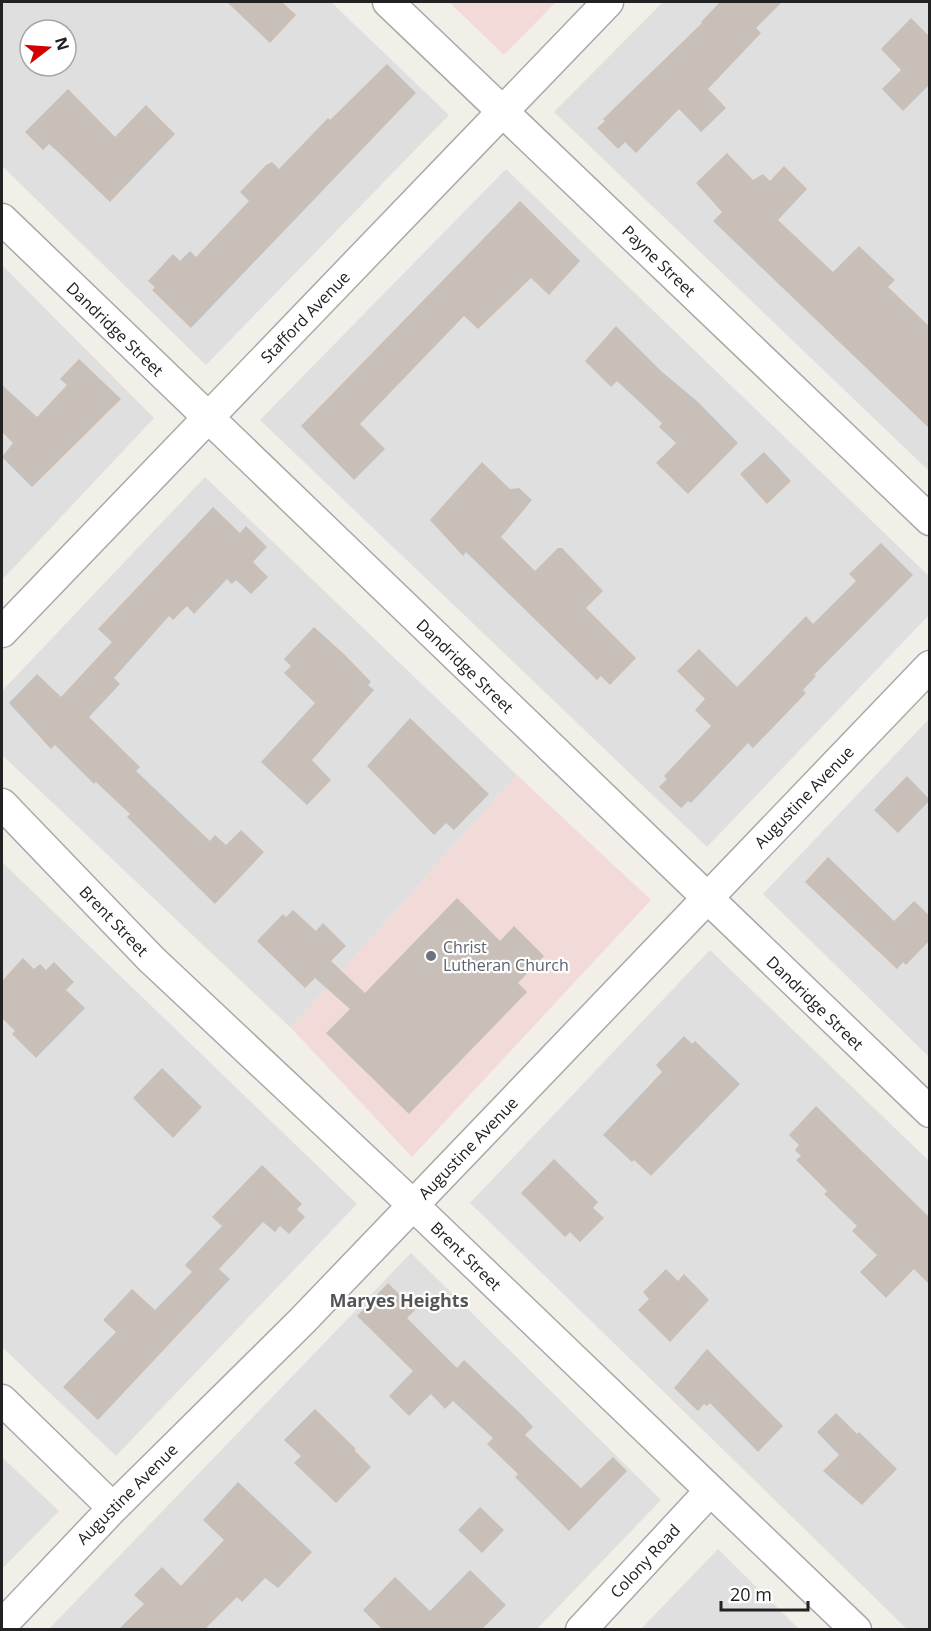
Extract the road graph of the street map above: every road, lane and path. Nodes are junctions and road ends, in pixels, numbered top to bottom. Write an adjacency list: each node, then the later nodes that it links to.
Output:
1 (388, 2): 3 (street, Payne Street)
2 (608, 2): 3 (street, Stafford Avenue)
3 (502, 111): 5 (street, Stafford Avenue); 6 (street, Payne Street)
4 (2, 219): 5 (street, Dandridge Street)
5 (208, 418): 7 (street, Stafford Avenue); 10 (street, Dandridge Street)
6 (930, 520)
7 (2, 632)
8 (930, 666): 10 (street, Augustine Avenue)
9 (2, 804): 12 (street, Brent Street)
10 (707, 899): 11 (street, Dandridge Street); 12 (street, Augustine Avenue)
11 (930, 1112)
12 (413, 1205): 14 (street, Brent Street); 15 (street, Augustine Avenue)
13 (2, 1400): 15 (street)
14 (709, 1492): 17 (street, Colony Road); 18 (street, Brent Street)
15 (113, 1508): 16 (street, Augustine Avenue)
16 (2, 1625)
17 (581, 1629)
18 (856, 1629)

